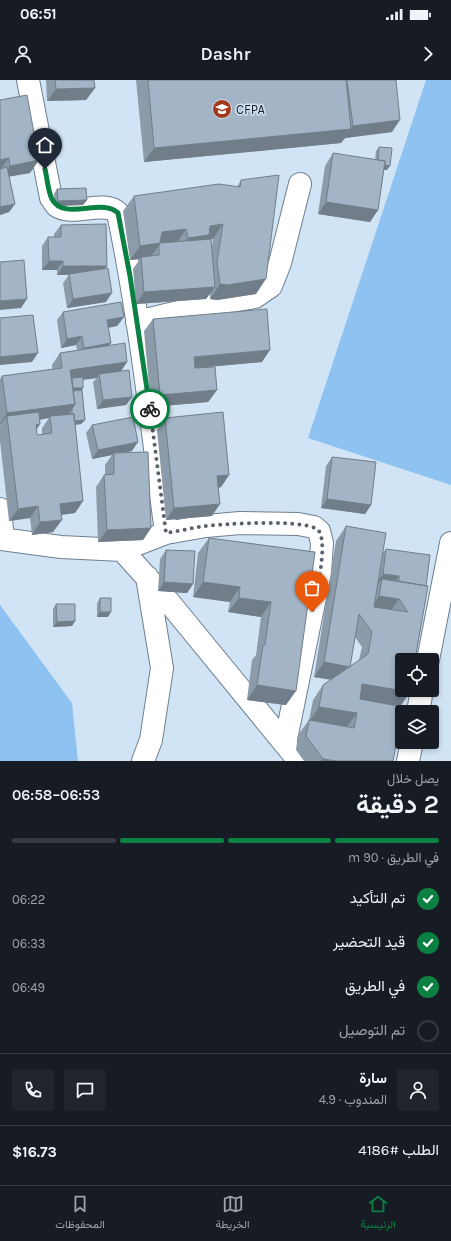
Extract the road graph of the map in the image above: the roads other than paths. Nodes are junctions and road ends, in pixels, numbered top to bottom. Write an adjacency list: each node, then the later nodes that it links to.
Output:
1 (25, 91): 3 (street)
2 (300, 184): 3 (street)
3 (137, 322): 5 (street)
4 (0, 509): 6 (street)
5 (166, 533): 8 (street); 11 (street)
6 (2, 539): 8 (street)
7 (451, 543): 10 (street)
8 (122, 550): 9 (street)
9 (147, 578): 11 (street); 13 (street)
10 (429, 653)
11 (285, 744): 14 (street)
12 (411, 749): 15 (street)
13 (143, 761)
14 (300, 761)
15 (408, 761)

